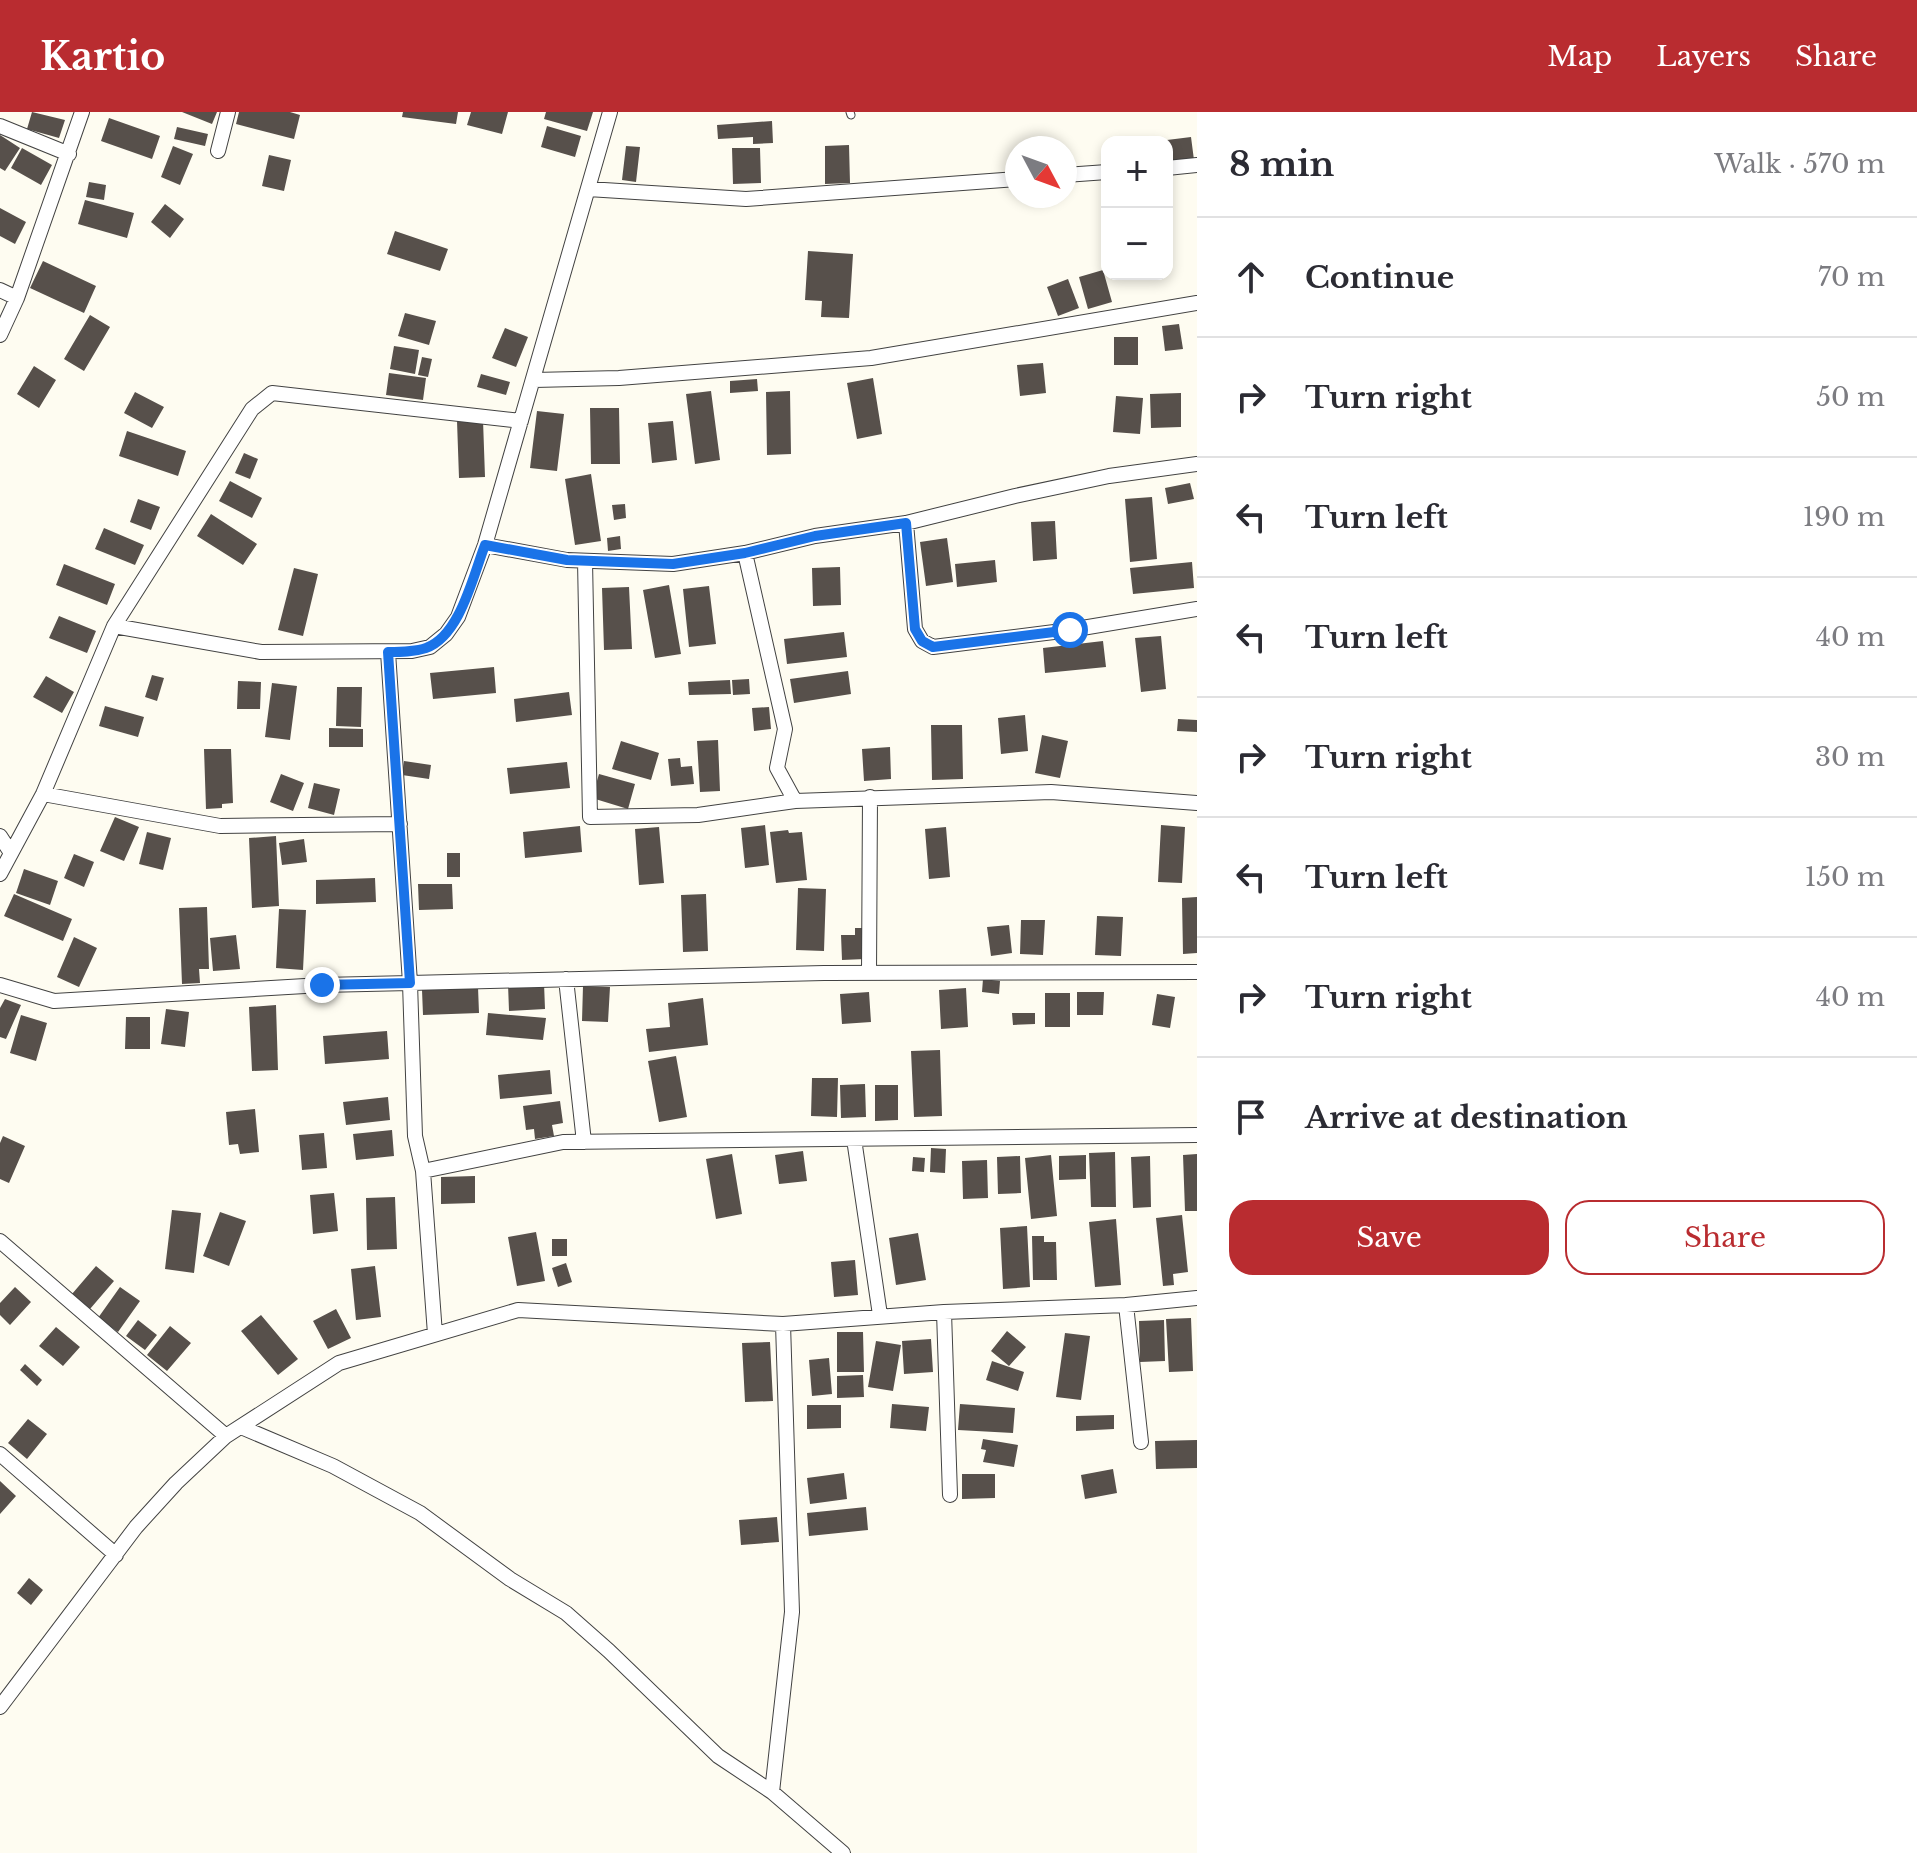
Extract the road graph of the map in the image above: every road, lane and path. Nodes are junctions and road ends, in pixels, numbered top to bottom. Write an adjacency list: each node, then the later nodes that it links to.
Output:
1 (82, 112): 6 (street)
2 (228, 112): 5 (street)
3 (610, 112): 12 (street)
4 (0, 126): 6 (street)
5 (218, 151)
6 (69, 154): 14 (street)
7 (1197, 165): 8 (street)
8 (1173, 167)
9 (1101, 172): 10 (street)
10 (1077, 174)
11 (1005, 180): 12 (street)
12 (588, 189): 17 (street)
13 (0, 290): 14 (street)
14 (17, 298): 16 (street)
15 (1197, 303): 17 (street)
16 (0, 335)
17 (534, 380): 18 (street)
18 (521, 421): 21 (street); 25 (street)
19 (1197, 464): 20 (street)
20 (906, 523): 22 (street); 24 (street)
21 (485, 545): 23 (street); 26 (street)
22 (745, 553): 23 (street); 29 (street)
23 (585, 561): 29 (street)
24 (1197, 609)
25 (114, 626): 26 (street); 27 (street)
26 (388, 652): 31 (street)
27 (43, 794): 31 (street); 33 (street)
28 (870, 797): 29 (street); 30 (street); 36 (street)
29 (795, 801)
30 (1197, 803)
31 (400, 824): 38 (street)
32 (0, 836): 33 (street)
33 (11, 853): 34 (street)
34 (0, 874)
35 (1197, 972): 36 (street)
36 (869, 973): 37 (street)
37 (566, 979): 38 (street); 42 (street)
38 (410, 983): 39 (street); 43 (street)
39 (0, 985)
40 (1197, 1135): 41 (street)
41 (854, 1139): 42 (street); 48 (street)
42 (584, 1142): 43 (street)
43 (423, 1171): 50 (street)
44 (0, 1241): 52 (street)
45 (1197, 1298): 46 (street)
46 (1126, 1305): 47 (street); 53 (street)
47 (944, 1312): 48 (street); 55 (street)
48 (880, 1315): 49 (street)
49 (783, 1324): 50 (street); 59 (street)
50 (435, 1334): 51 (street)
51 (241, 1427): 52 (street); 59 (street)
52 (226, 1436): 56 (street)
53 (1141, 1442)
54 (0, 1454): 56 (street)
55 (950, 1495)
56 (116, 1555): 57 (street)
57 (6, 1686): 58 (street)
58 (0, 1707)
59 (772, 1792): 60 (street)
60 (843, 1853)

